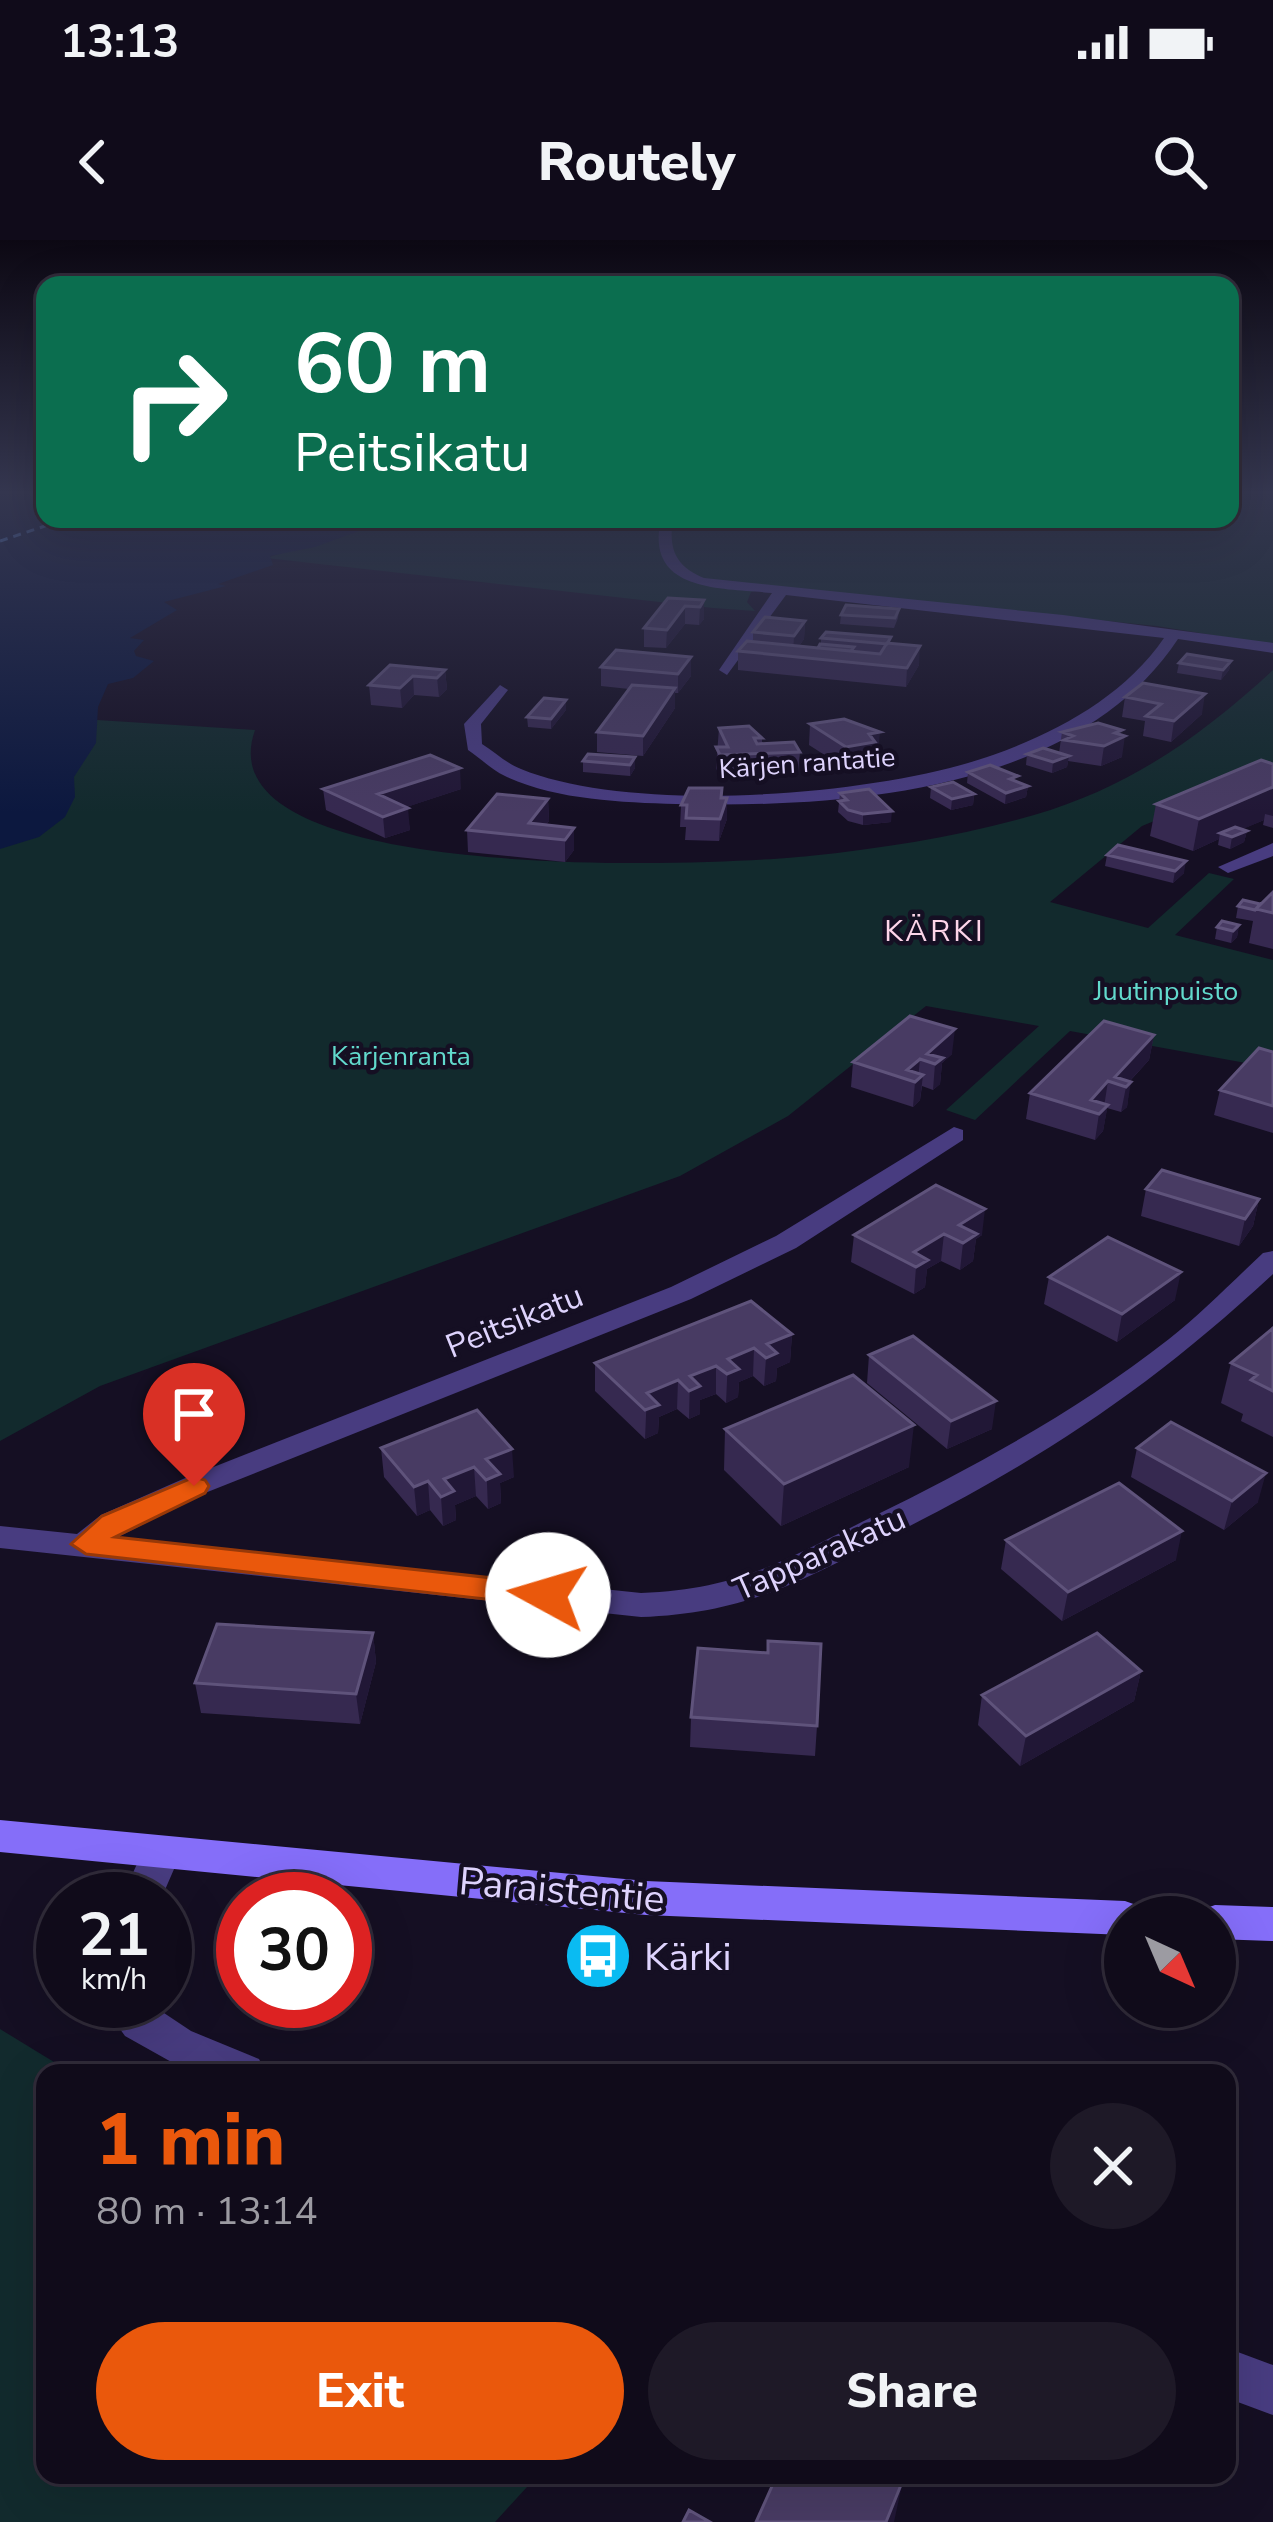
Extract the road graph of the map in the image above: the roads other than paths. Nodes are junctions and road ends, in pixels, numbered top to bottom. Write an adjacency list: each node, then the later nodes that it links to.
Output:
1 (776, 599): 5 (street)
2 (861, 599): 3 (street)
3 (1175, 633): 4 (street); 6 (street, Kärjen rantatie)
4 (1273, 648)
5 (727, 670)
6 (500, 690)
7 (1273, 849): 8 (street)
8 (1228, 867)
9 (954, 1135): 12 (street, Peitsikatu)
10 (1273, 1259): 12 (street, Tapparakatu)
11 (0, 1537): 12 (street, Tapparakatu)
12 (86, 1544)
13 (0, 1836): 14 (main road, Paraistentie)
14 (161, 1853): 15 (street); 16 (main road, Paraistentie)
15 (153, 1872)
16 (1104, 1917)
17 (1236, 1923): 18 (main road)
18 (1273, 1924)
19 (150, 2028): 20 (street)
20 (223, 2064)
21 (1236, 2376): 22 (street)
22 (1273, 2390)

